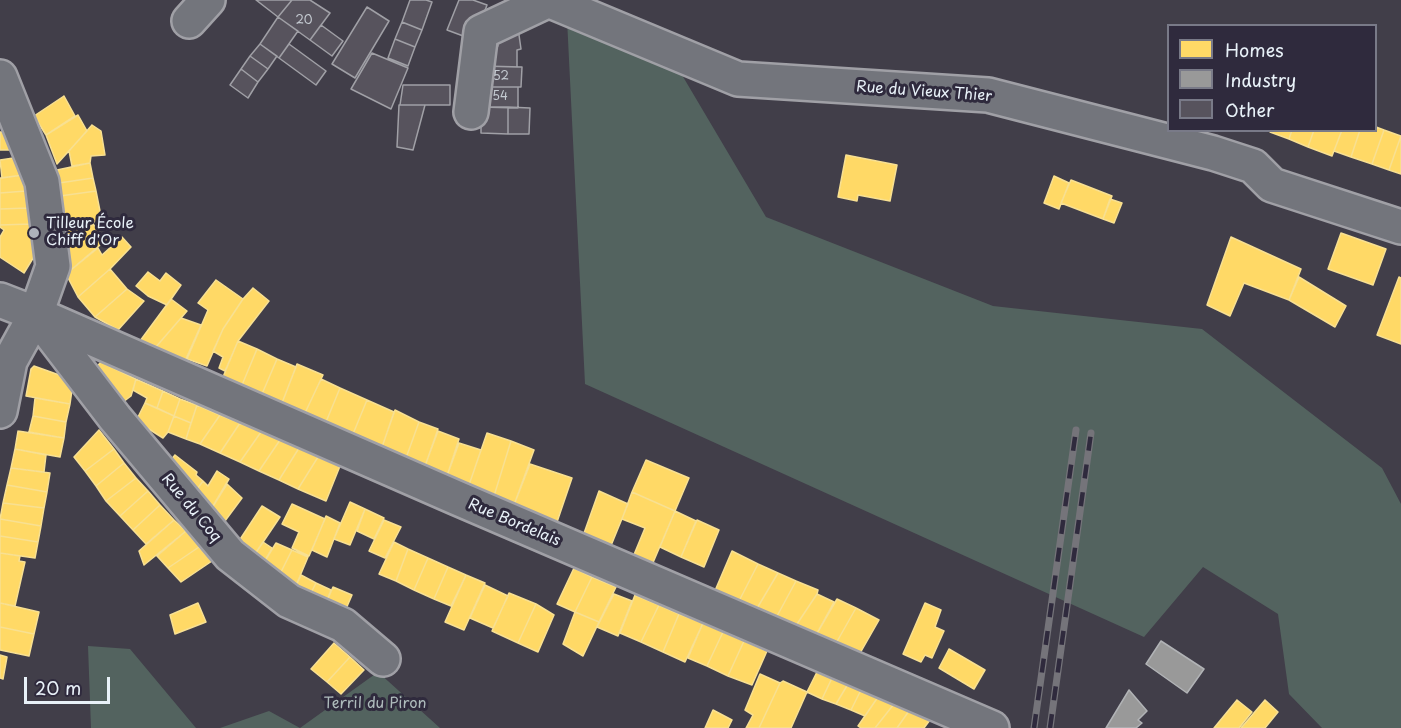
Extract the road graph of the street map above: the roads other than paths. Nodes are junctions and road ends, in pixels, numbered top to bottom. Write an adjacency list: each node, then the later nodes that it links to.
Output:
1 (549, 0): 3 (street); 4 (street, Rue du Vieux Thier)
2 (0, 77): 6 (street)
3 (471, 112)
4 (1401, 227)
5 (0, 300): 6 (street, Rue Bordelais)
6 (36, 314): 7 (street); 8 (street, Rue du Coq); 9 (street, Rue Bordelais)
7 (0, 411)
8 (383, 659)
9 (992, 728)

